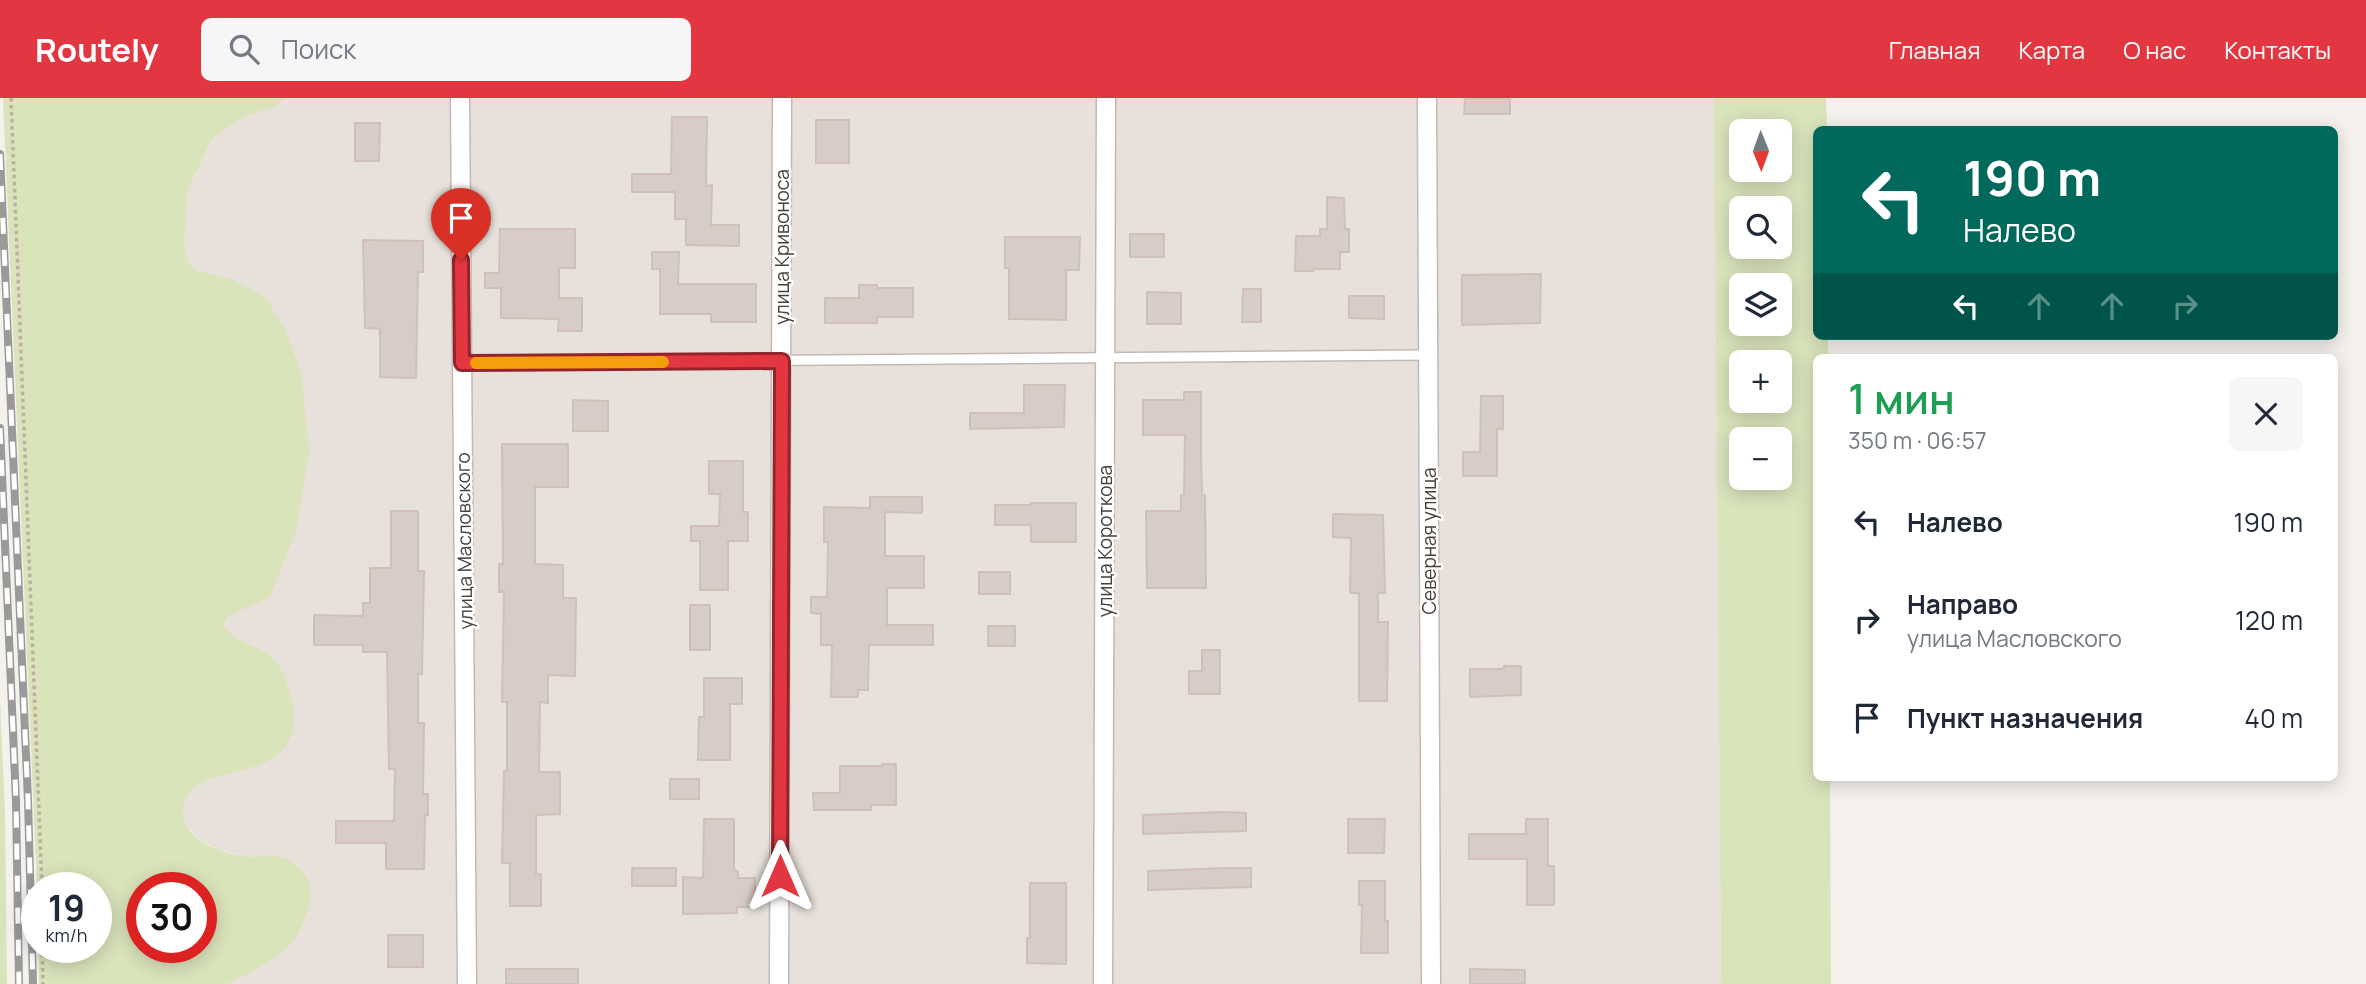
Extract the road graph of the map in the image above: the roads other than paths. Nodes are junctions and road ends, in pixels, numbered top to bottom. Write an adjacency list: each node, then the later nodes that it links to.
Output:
1 (460, 98): 8 (street, улица Масловского)
2 (782, 98): 7 (street, улица Кривоноса)
3 (1106, 98): 6 (street, улица Короткова)
4 (1427, 98): 5 (street, Северная улица)
5 (1428, 355): 6 (lane); 12 (street, Северная улица)
6 (1106, 357): 7 (lane); 11 (street, улица Короткова)
7 (782, 361): 8 (lane); 10 (street, улица Кривоноса)
8 (462, 363): 9 (street, улица Масловского)
9 (467, 984)
10 (779, 984)
11 (1103, 984)
12 (1431, 984)

